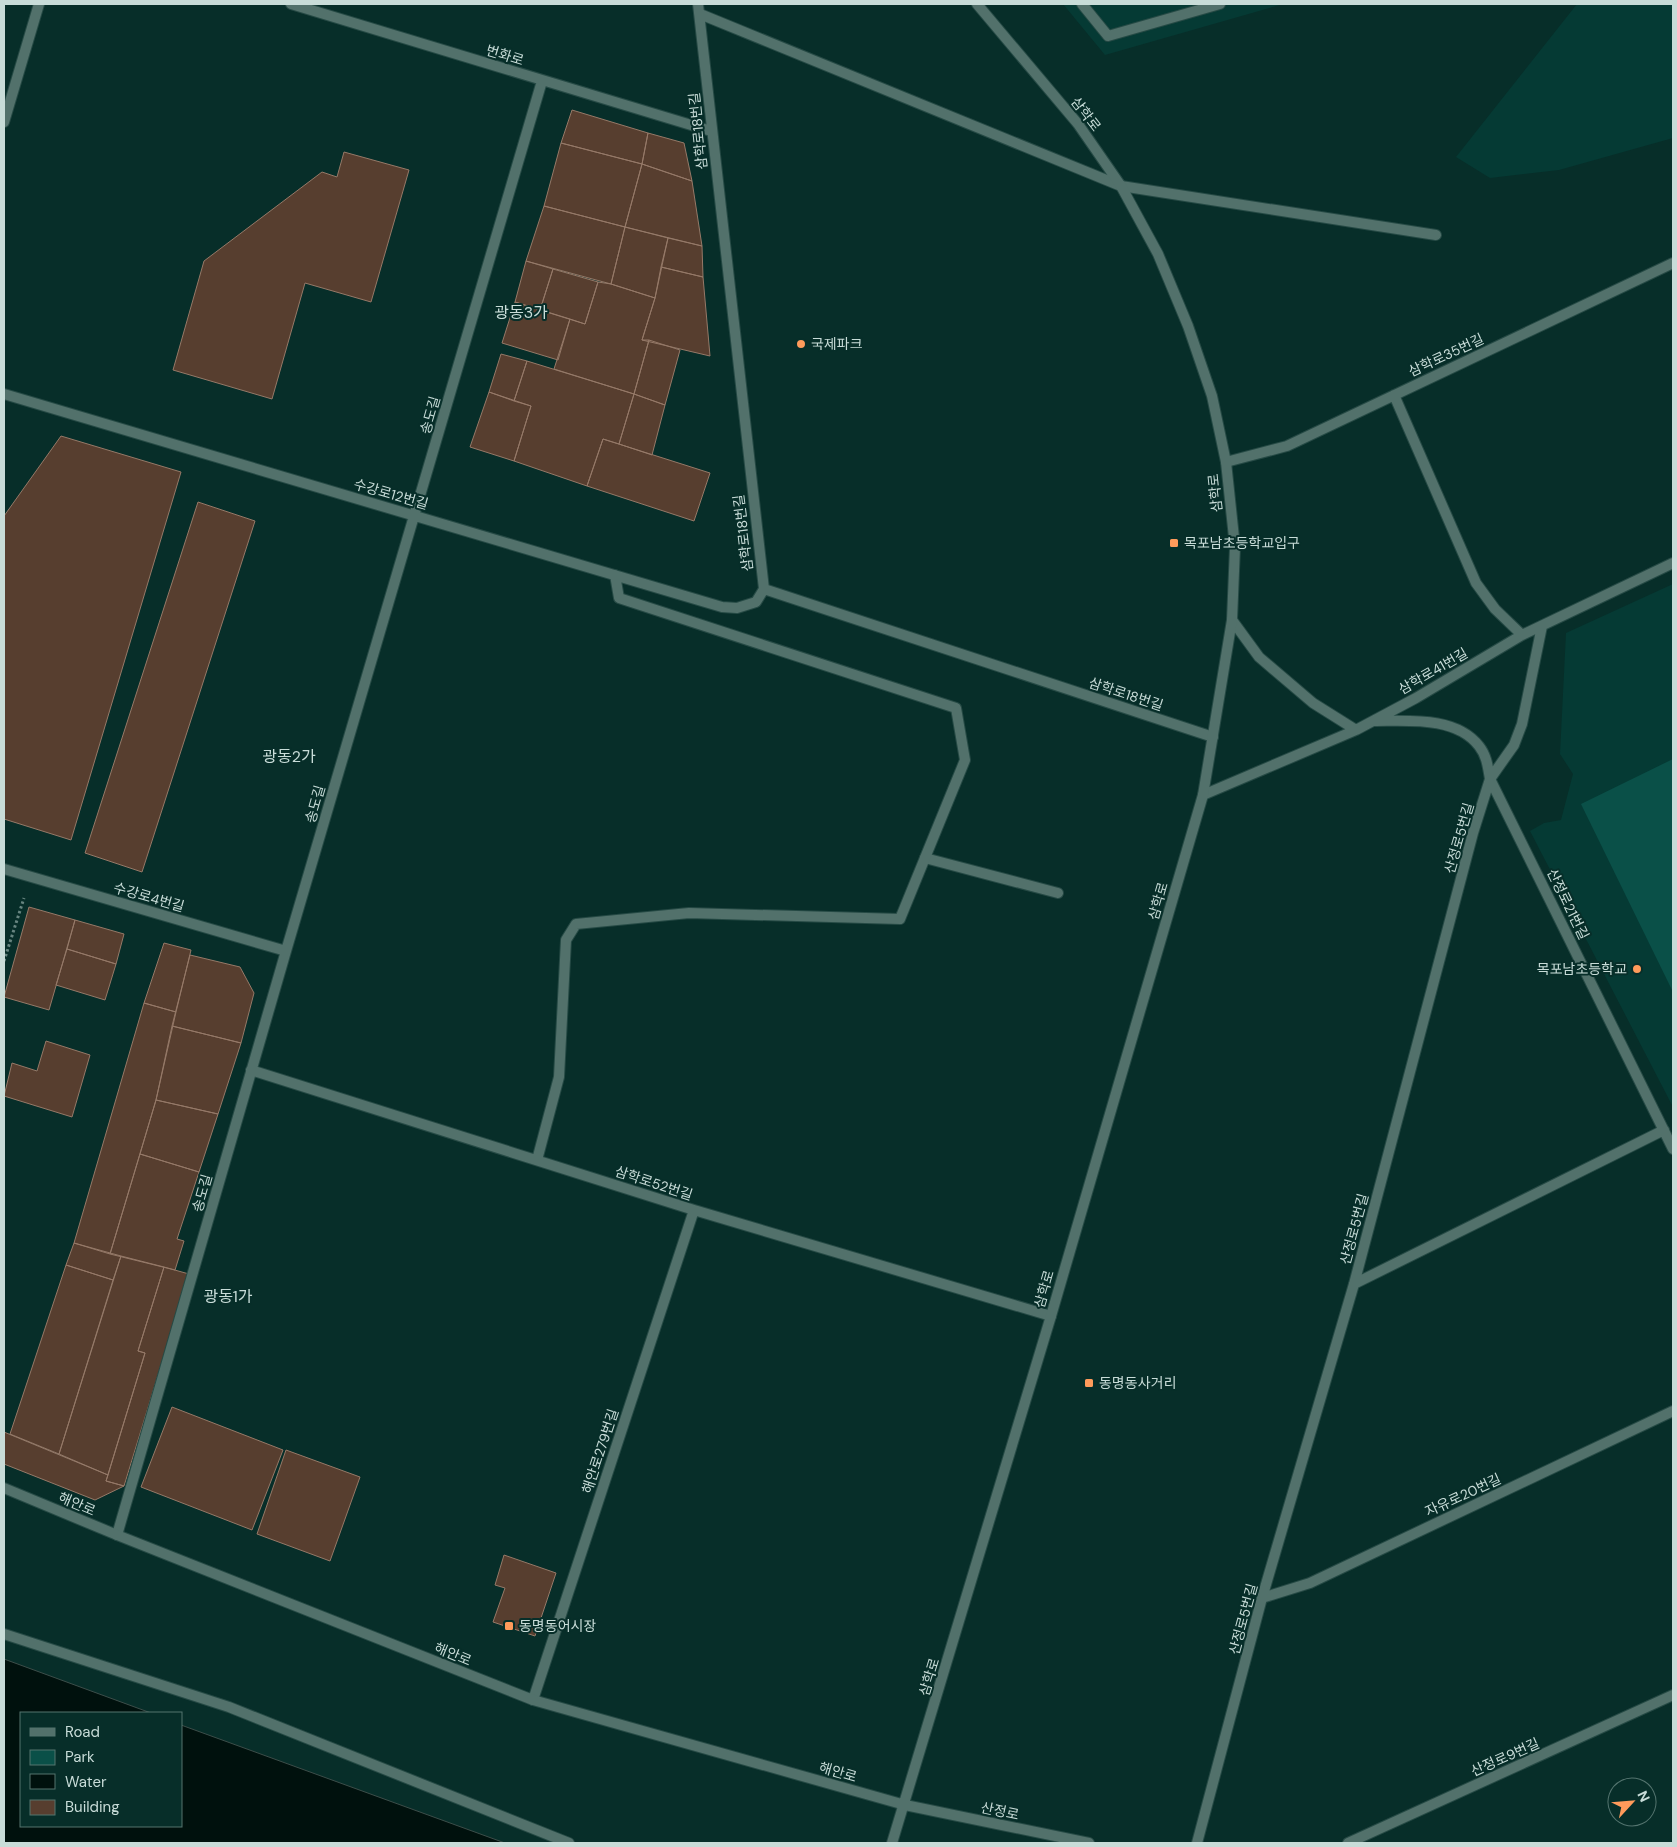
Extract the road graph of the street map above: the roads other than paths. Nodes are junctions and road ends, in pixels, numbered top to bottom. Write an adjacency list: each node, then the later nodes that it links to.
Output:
1 (39, 4): 8 (street)
2 (291, 4): 7 (street, 번화로)
3 (977, 4): 10 (street, 삼학로)
4 (1082, 4): 5 (street)
5 (1220, 4)
6 (699, 9): 9 (street, 삼학로18번길); 10 (street)
7 (542, 81): 9 (street, 번화로); 16 (street, 송도길)
8 (4, 122)
9 (711, 131): 19 (street, 삼학로18번길)
10 (1121, 186): 11 (street); 15 (street, 삼학로)
11 (1436, 234)
12 (1673, 262): 14 (street, 삼학로35번길)
13 (4, 394): 16 (street, 수강로12번길)
14 (1394, 396): 15 (street, 삼학로35번길); 22 (street)
15 (1226, 462): 20 (street, 삼학로)
16 (415, 515): 18 (street, 수강로12번길); 31 (street, 송도길)
17 (1673, 563): 21 (street, 삼학로41번길)
18 (615, 575): 19 (street, 수강로12번길); 28 (street)
19 (764, 589): 25 (street, 삼학로18번길)
20 (1232, 620): 24 (street); 25 (street, 삼학로)
21 (1542, 626): 22 (street, 삼학로41번길); 26 (street, 산정로5번길)
22 (1522, 635): 23 (street, 삼학로41번길)
23 (1374, 721): 24 (street, 삼학로41번길); 26 (street, 산정로21번길)
24 (1356, 730): 27 (street, 삼학로41번길)
25 (1213, 737): 27 (street, 삼학로)
26 (1490, 779): 33 (street, 산정로21번길); 37 (street, 산정로5번길)
27 (1203, 795): 38 (street, 삼학로)
28 (925, 858): 30 (street); 35 (street)
29 (4, 868): 31 (street, 수강로4번길)
30 (1058, 893)
31 (286, 952): 32 (street, 송도길)
32 (251, 1070): 35 (street, 삼학로52번길); 41 (street, 송도길)
33 (1664, 1130): 34 (street, 산정로21번길); 37 (street)
34 (1673, 1148)
35 (537, 1160): 36 (street, 삼학로52번길)
36 (694, 1210): 38 (street, 삼학로52번길); 45 (street, 해안로279번길)
37 (1354, 1284): 42 (street, 산정로5번길)
38 (1050, 1316): 46 (street, 삼학로)
39 (1673, 1411): 42 (street, 자유로20번길)
40 (4, 1488): 41 (street, 해안로)
41 (117, 1535): 45 (street, 해안로)
42 (1262, 1598): 50 (street, 산정로5번길)
43 (4, 1634): 47 (street)
44 (1673, 1695): 51 (street, 산정로9번길)
45 (533, 1700): 46 (street, 해안로)
46 (905, 1805): 48 (street, 삼학로); 49 (street, 산정로)
47 (569, 1843)
48 (892, 1843)
49 (1089, 1843)
50 (1197, 1843)
51 (1348, 1843)

